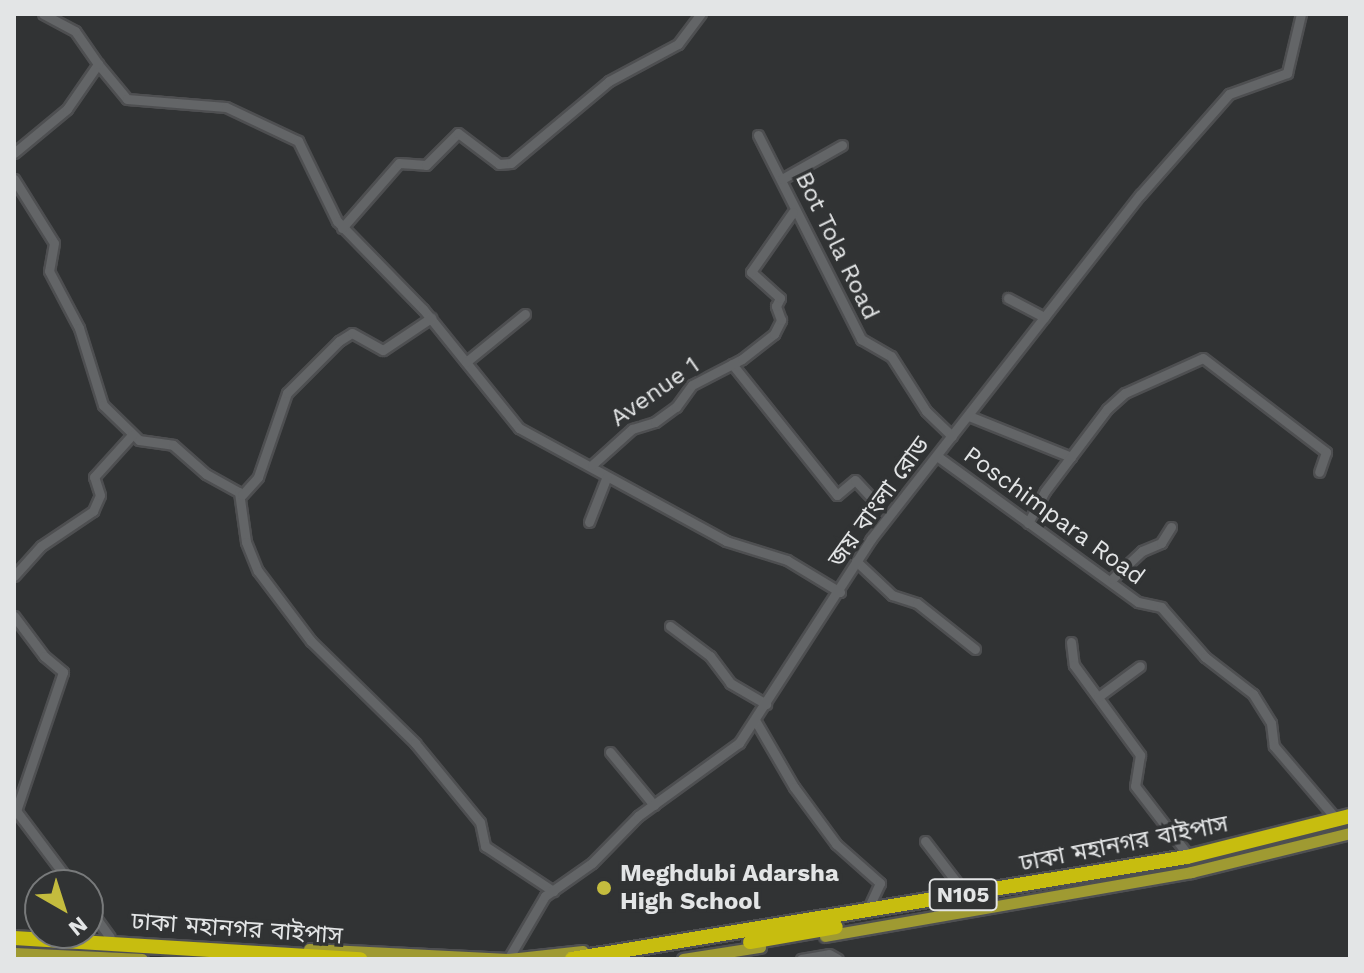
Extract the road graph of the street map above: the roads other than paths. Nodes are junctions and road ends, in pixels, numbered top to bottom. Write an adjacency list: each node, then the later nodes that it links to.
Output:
1 (43, 14): 4 (street)
2 (701, 14): 11 (street)
3 (1301, 14): 14 (street, জয় বাংলা রোড)
4 (98, 64): 7 (street); 11 (street)
5 (758, 135): 9 (street, Bot Tola Road)
6 (842, 145): 9 (street)
7 (14, 153)
8 (14, 179): 19 (street)
9 (782, 179): 10 (street, Bot Tola Road)
10 (793, 212): 17 (street, Avenue 1); 20 (street, Bot Tola Road)
11 (342, 228): 15 (street)
12 (1008, 298): 14 (street)
13 (525, 314): 16 (street)
14 (1044, 317): 18 (street, জয় বাংলা রোড)
15 (431, 318): 16 (street); 26 (street)
16 (466, 362): 23 (street)
17 (732, 364): 23 (street, Avenue 1); 27 (street)
18 (969, 416): 20 (street, জয় বাংলা রোড); 22 (street)
19 (132, 435): 26 (street); 32 (street)
20 (952, 436): 21 (street, জয় বাংলা রোড)
21 (937, 456): 29 (street, Poschimpara Road); 31 (street, জয় বাংলা রোড)
22 (1071, 457): 24 (street); 29 (street)
23 (592, 465): 25 (street)
24 (1319, 472)
25 (607, 476): 28 (street); 34 (street)
26 (242, 495): 54 (street)
27 (869, 495)
28 (589, 522)
29 (1028, 523): 33 (street, Poschimpara Road)
30 (1171, 527): 33 (street)
31 (856, 561): 34 (street, জয় বাংলা রোড); 38 (street)
32 (14, 576)
33 (1112, 579): 47 (street, Poschimpara Road)
34 (840, 592): 41 (street, জয় বাংলা রোড)
35 (14, 616): 45 (street)
36 (670, 626): 41 (street)
37 (1071, 642): 40 (street)
38 (975, 649)
39 (1140, 666): 40 (street)
40 (1098, 697): 51 (street)
41 (766, 704): 42 (street, জয় বাংলা রোড)
42 (755, 720): 44 (street, জয় বাংলা রোড); 55 (street)
43 (610, 752): 44 (street)
44 (654, 805): 54 (street, জয় বাংলা রোড)
45 (15, 809): 52 (street)
46 (1350, 813): 47 (main road); 65 (highway, ঢাকা মহানগর বাইপাস / N105)
47 (1333, 815): 51 (main road)
48 (1350, 826): 66 (highway, N105)
49 (1350, 833): 67 (main road)
50 (925, 841): 53 (street)
51 (1185, 851): 53 (main road)
52 (60, 869)
53 (961, 888): 55 (main road)
54 (553, 891): 64 (street, জয় বাংলা রোড)
55 (870, 904): 64 (main road)
56 (104, 929): 58 (street)
57 (104, 937): 58 (main road)
58 (110, 937): 64 (main road)
59 (14, 938): 63 (highway, ঢাকা মহানগর বাইপাস)
60 (14, 950): 61 (main road); 62 (highway)
61 (142, 959)
62 (222, 959)
63 (360, 959)
64 (508, 959)
65 (572, 959)
66 (637, 959)
67 (683, 959)
68 (801, 959): 69 (street)
69 (838, 959)

